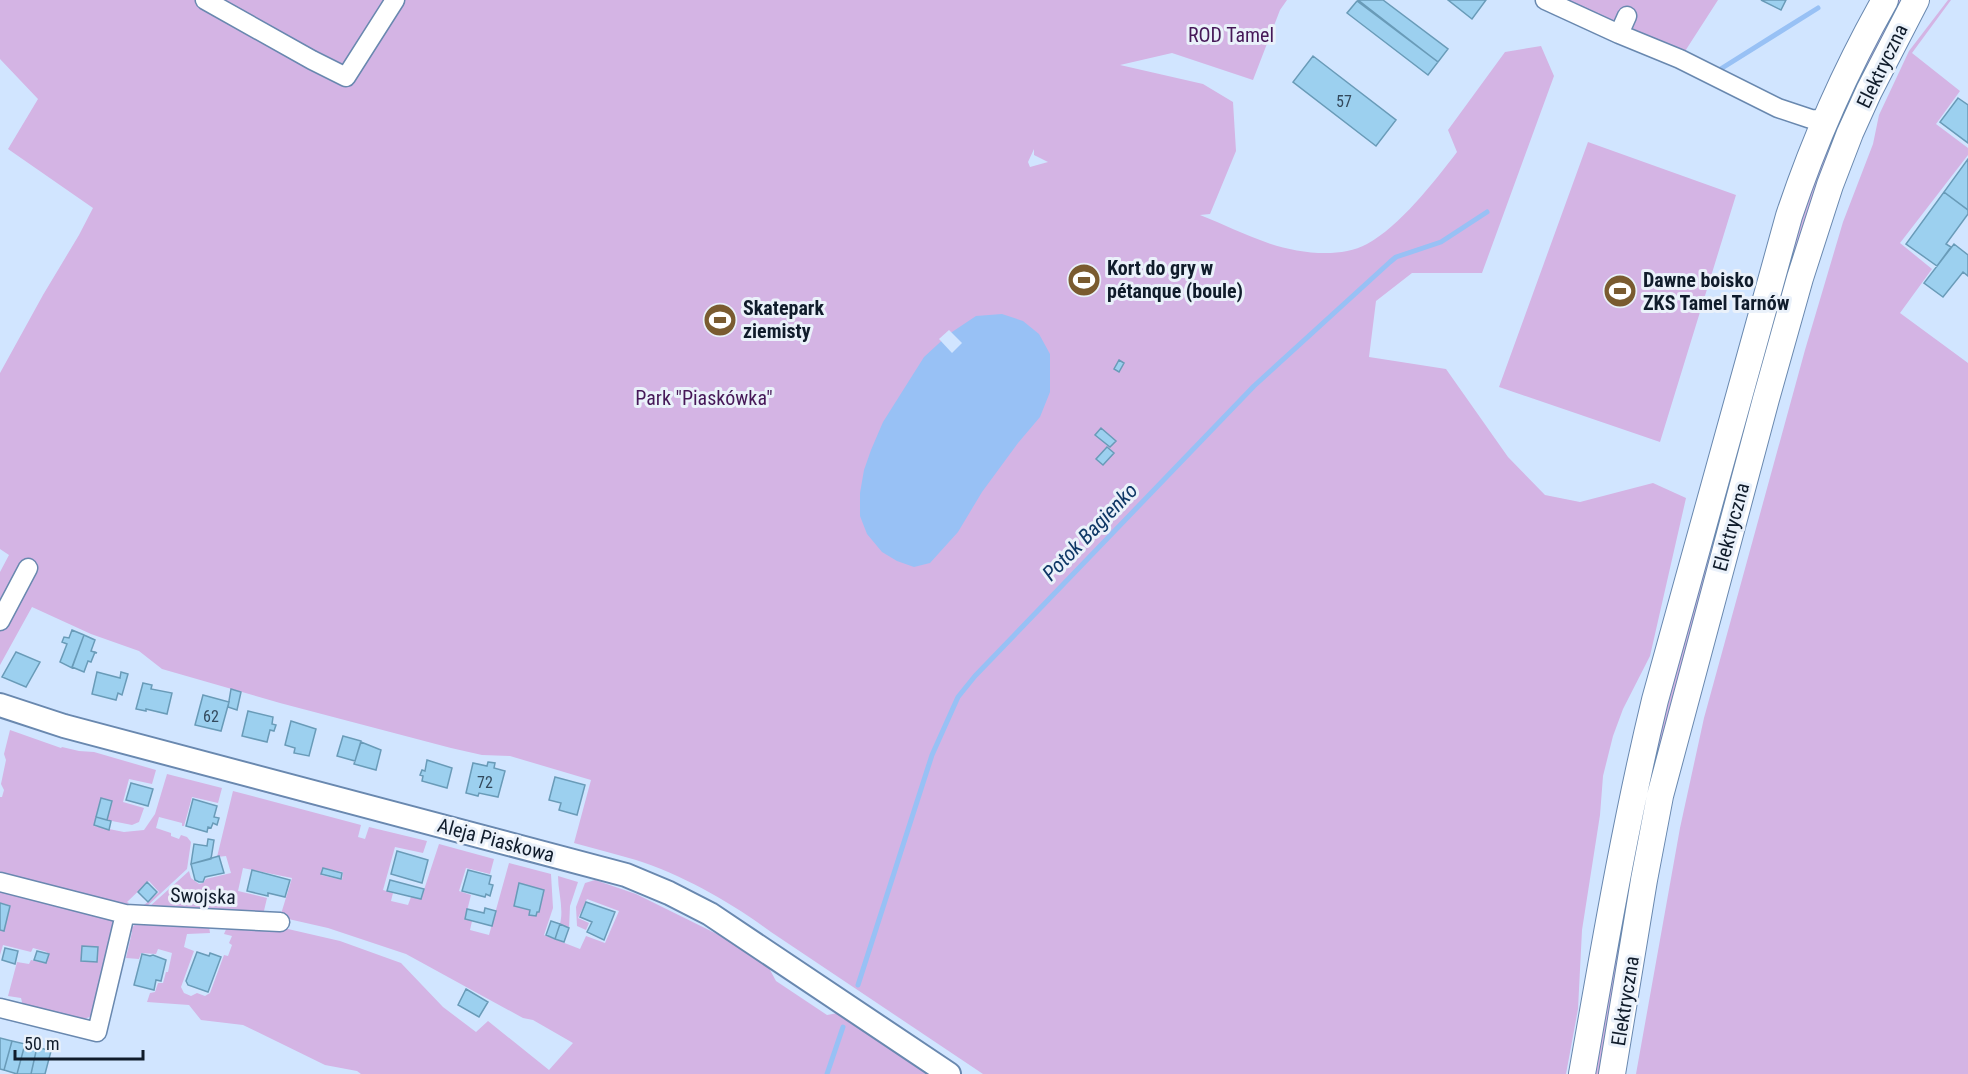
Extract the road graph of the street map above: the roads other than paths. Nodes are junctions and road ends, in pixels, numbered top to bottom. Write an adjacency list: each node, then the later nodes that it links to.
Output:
1 (205, 0): 2 (street)
2 (395, 0)
3 (1545, 0): 7 (street)
4 (1885, 0): 8 (main road, Elektryczna)
5 (1916, 0): 18 (main road, Elektryczna)
6 (1627, 16): 7 (street)
7 (1619, 34): 8 (street)
8 (1825, 120): 17 (main road, Elektryczna)
9 (28, 568): 10 (street)
10 (0, 621)
11 (0, 705): 16 (street, Aleja Piaskowa)
12 (0, 882): 13 (street, Swojska)
13 (125, 914): 14 (street, Swojska); 15 (street)
14 (280, 921)
15 (0, 1008)
16 (949, 1074)
17 (1582, 1074)
18 (1612, 1074)

